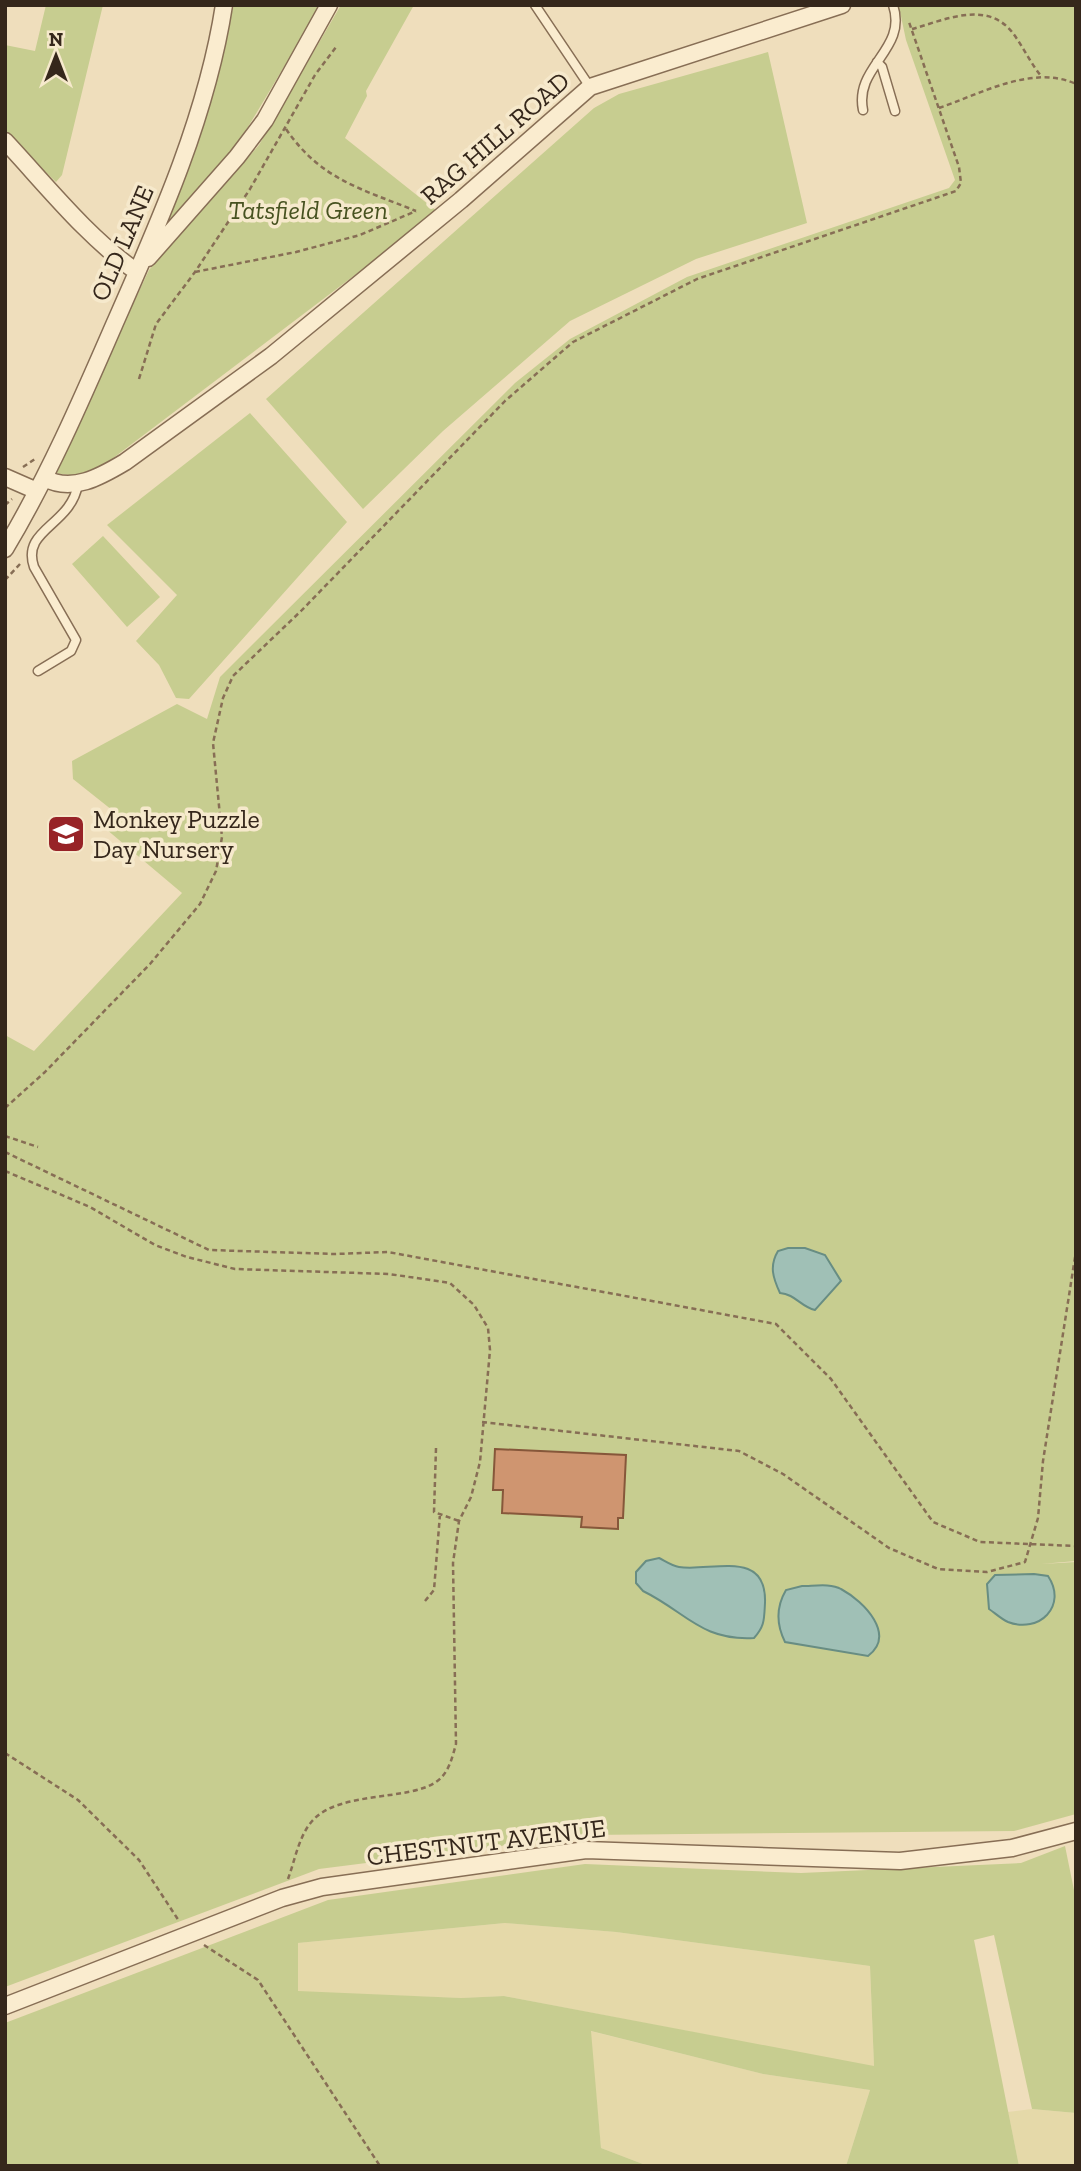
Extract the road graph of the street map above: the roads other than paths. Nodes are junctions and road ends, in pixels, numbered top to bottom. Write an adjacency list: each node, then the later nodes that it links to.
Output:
1 (224, 5): 11 (street, OLD LANE)
2 (329, 5): 11 (street)
3 (535, 5): 7 (lane)
4 (842, 5): 7 (street, RAG HILL ROAD)
5 (893, 5): 6 (lane)
6 (877, 62): 8 (lane); 9 (lane)
7 (590, 87): 14 (street, RAG HILL ROAD)
8 (863, 110)
9 (895, 111)
10 (5, 141): 11 (street)
11 (139, 269): 13 (street, OLD LANE)
12 (5, 477): 13 (street)
13 (41, 484): 14 (street); 15 (street, OLD LANE)
14 (78, 484): 16 (lane)
15 (5, 549)
16 (37, 671)
17 (1076, 1831): 18 (street, CHESTNUT AVENUE)
18 (5, 2006)

